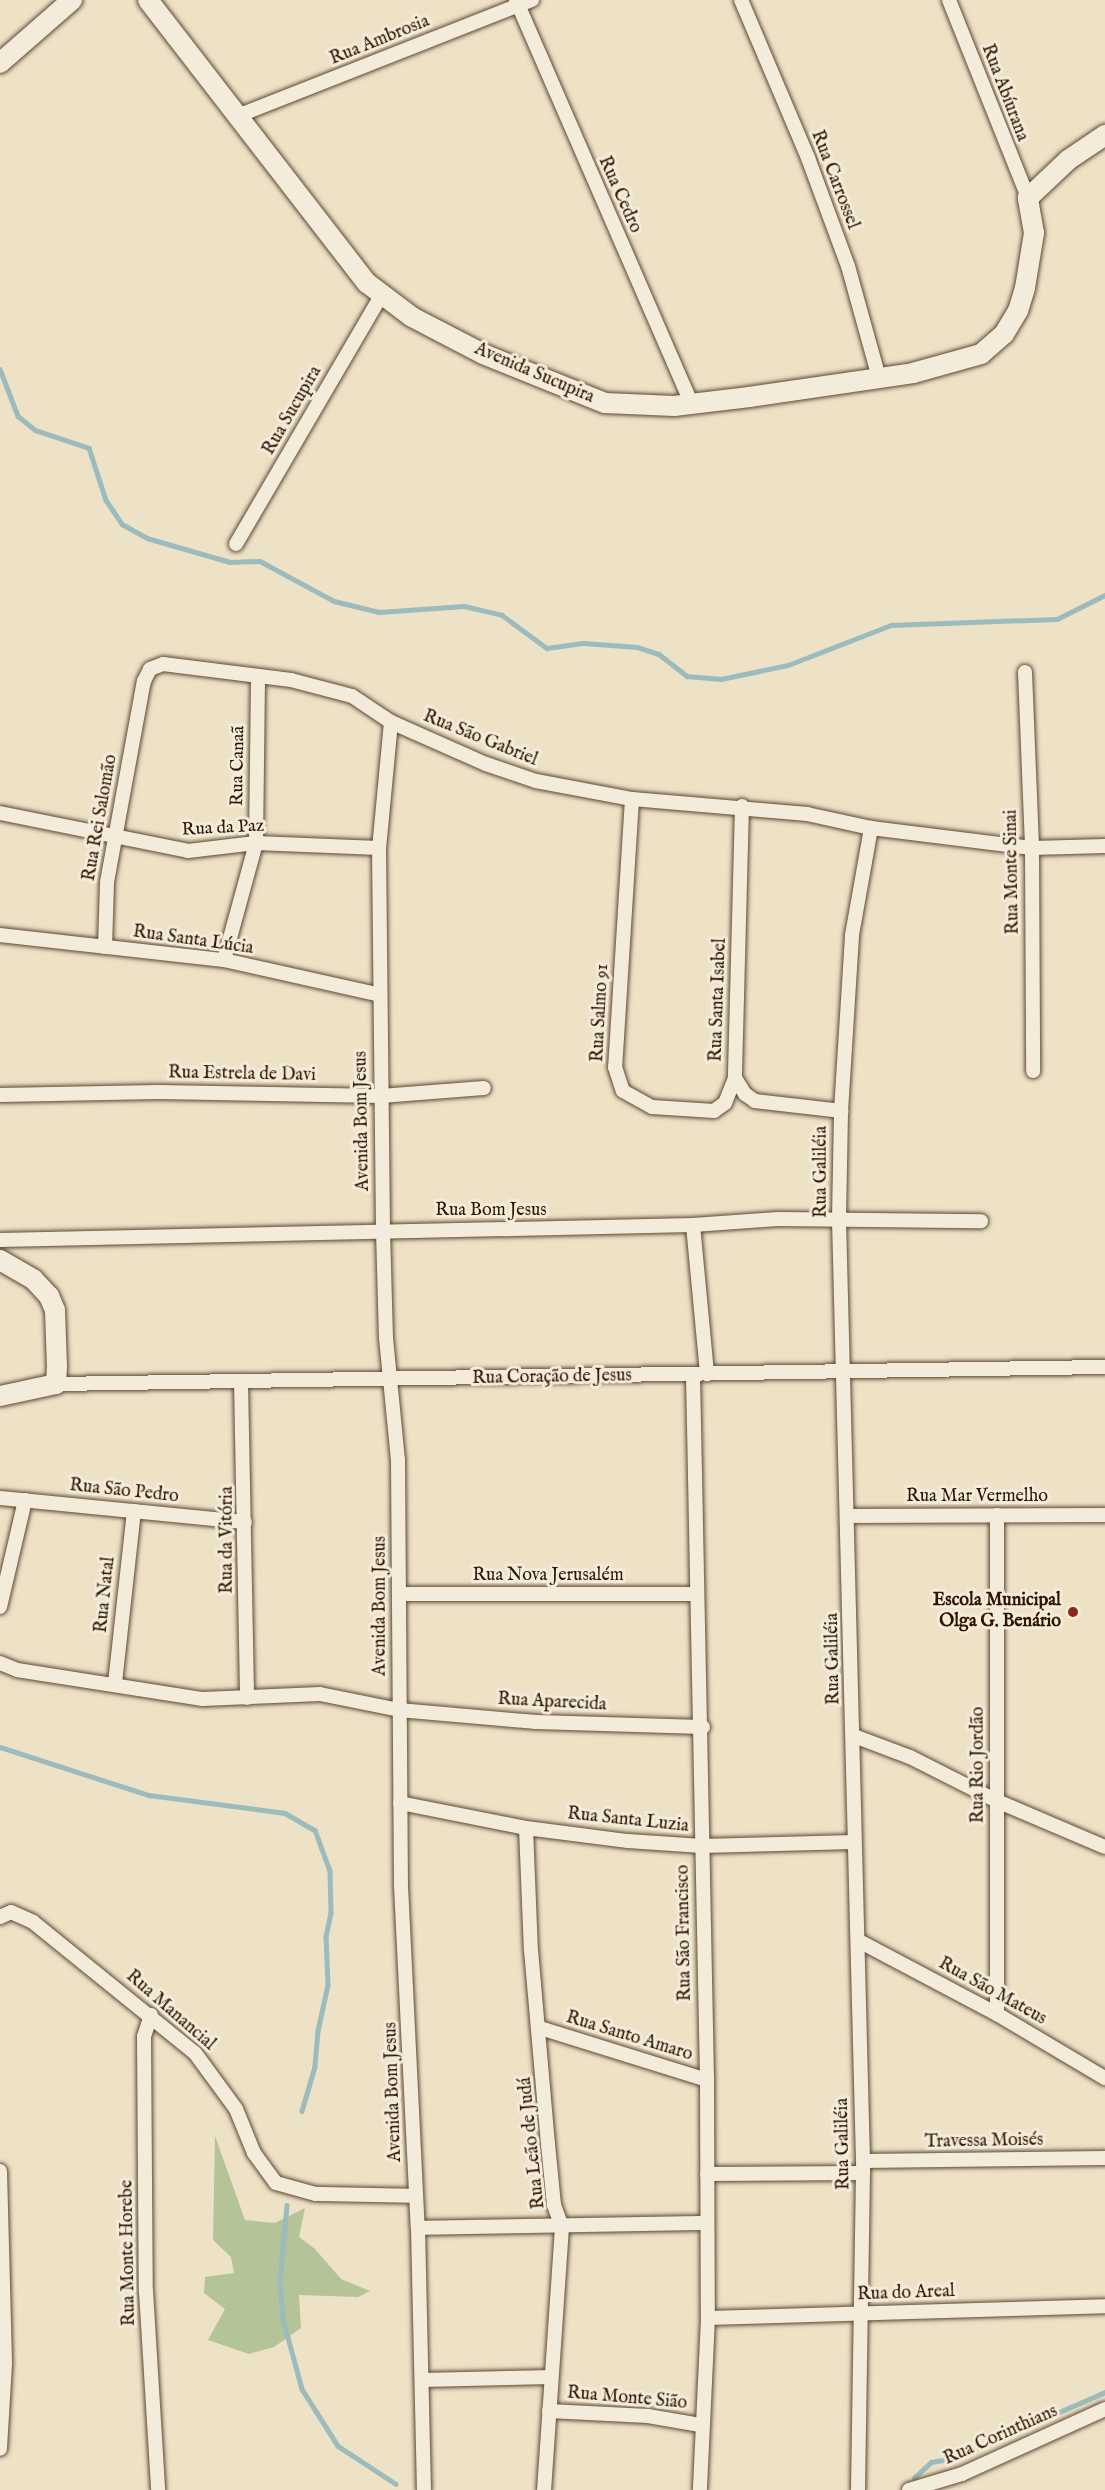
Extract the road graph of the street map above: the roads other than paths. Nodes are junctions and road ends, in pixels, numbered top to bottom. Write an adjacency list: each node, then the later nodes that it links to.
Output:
1 (72, 0): 7 (street)
2 (148, 0): 8 (street, Avenida Sucupira)
3 (532, 0): 6 (street, Rua Ambrosia)
4 (741, 0): 12 (street, Rua Carrossel)
5 (949, 0): 10 (street, Rua Abíurana)
6 (517, 3): 8 (street, Rua Ambrosia); 13 (street, Rua Cedro)
7 (0, 63)
8 (240, 115): 11 (street, Avenida Sucupira)
9 (1105, 135): 10 (street)
10 (1028, 198): 12 (street, Avenida Sucupira)
11 (381, 296): 13 (street, Avenida Sucupira); 14 (street, Rua Sucupira)
12 (879, 378): 13 (street, Avenida Sucupira)
13 (692, 404)
14 (236, 544)
15 (1025, 672): 27 (street, Rua Monte Sinai)
16 (258, 676): 17 (street, Rua São Gabriel); 18 (street, Rua São Gabriel); 24 (street, Rua Canaã)
17 (142, 695): 23 (street, Rua Rei Salomão)
18 (391, 722): 19 (street, Rua São Gabriel); 26 (street, Avenida Bom Jesus)
19 (632, 799): 20 (street, Rua São Gabriel); 33 (street, Rua Salmo 91)
20 (742, 806): 22 (street, Rua São Gabriel); 33 (street, Rua Santa Isabel)
21 (0, 813): 23 (street, Rua da Paz)
22 (871, 828): 27 (street, Rua São Gabriel); 37 (street, Rua Galiléia)
23 (115, 837): 24 (street, Rua da Paz); 29 (street, Rua Rei Salomão)
24 (256, 843): 26 (street, Rua da Paz); 30 (street, Rua Canaã)
25 (1105, 846): 27 (street, Rua São Gabriel)
26 (379, 848): 31 (street, Avenida Bom Jesus)
27 (1032, 848): 32 (street, Rua Monte Sinai)
28 (0, 935): 29 (street, Rua Santa Lúcia)
29 (105, 947): 30 (street, Rua Santa Lúcia)
30 (224, 960): 31 (street, Rua Santa Lúcia)
31 (380, 995): 36 (street, Avenida Bom Jesus)
32 (1033, 1071)
33 (735, 1078): 37 (street, Rua Santa Isabel)
34 (484, 1088): 36 (street, Rua Estrela de Davi)
35 (0, 1095): 36 (street, Rua Estrela de Davi)
36 (381, 1096): 41 (street, Avenida Bom Jesus)
37 (840, 1111): 38 (street, Rua Galiléia)
38 (839, 1218): 39 (street, Rua Bom Jesus); 40 (street, Rua Bom Jesus); 45 (street, Rua Galiléia)
39 (981, 1221)
40 (693, 1226): 41 (street, Rua Bom Jesus); 46 (street, Rua São Francisco)
41 (383, 1231): 42 (street, Rua Bom Jesus); 47 (street, Avenida Bom Jesus)
42 (0, 1240)
43 (0, 1260): 49 (street)
44 (1105, 1367): 45 (street, Rua Coração de Jesus)
45 (843, 1371): 46 (street, Rua Coração de Jesus); 56 (street, Rua Galiléia)
46 (700, 1375): 47 (street, Rua Coração de Jesus); 59 (street, Rua São Francisco)
47 (392, 1380): 48 (street, Rua Coração de Jesus); 58 (street, Avenida Bom Jesus)
48 (241, 1381): 49 (street, Rua Coração de Jesus); 57 (street, Rua da Vitória)
49 (56, 1384): 50 (street, Rua Coração de Jesus)
50 (0, 1396)
51 (0, 1498): 52 (street, Rua São Pedro)
52 (25, 1500): 53 (street, Rua São Pedro); 60 (street)
53 (134, 1511): 57 (street, Rua São Pedro); 62 (street, Rua Natal)
54 (997, 1515): 55 (street, Rua Mar Vermelho); 56 (street, Rua Mar Vermelho); 67 (street, Rua Rio Jordão)
55 (1105, 1515)
56 (849, 1516): 66 (street, Rua Galiléia)
57 (245, 1522): 63 (street, Rua da Vitória)
58 (400, 1594): 59 (street, Rua Nova Jerusalém); 64 (street, Avenida Bom Jesus)
59 (695, 1594): 65 (street, Rua São Francisco)
60 (0, 1607)
61 (0, 1664): 62 (street, Rua Aparecida)
62 (115, 1683): 63 (street, Rua Aparecida)
63 (247, 1698): 64 (street, Rua Aparecida)
64 (399, 1710): 65 (street, Rua Aparecida); 68 (street, Avenida Bom Jesus)
65 (703, 1727): 71 (street, Rua São Francisco)
66 (854, 1736): 67 (street); 70 (street, Rua Galiléia)
67 (997, 1801): 72 (street); 75 (street, Rua Rio Jordão)
68 (400, 1803): 69 (street, Rua Santa Luzia); 84 (street, Avenida Bom Jesus)
69 (526, 1828): 71 (street, Rua Santa Luzia); 77 (street, Rua Leão de Judá)
70 (854, 1842): 71 (street, Rua Santa Luzia); 74 (street, Rua Galiléia)
71 (702, 1846): 79 (street, Rua São Francisco)
72 (1105, 1847)
73 (0, 1917): 76 (street, Rua Manancial)
74 (859, 1941): 75 (street, Rua São Mateus); 81 (street, Rua Galiléia)
75 (997, 2014): 78 (street, Rua São Mateus)
76 (151, 2015): 84 (street, Rua Manancial); 98 (street, Rua Monte Horebe)
77 (540, 2028): 79 (street, Rua Santo Amaro); 86 (street, Rua Leão de Judá)
78 (1105, 2078)
79 (707, 2080): 83 (street, Rua São Francisco)
80 (1105, 2158): 81 (street, Travessa Moisés)
81 (863, 2167): 83 (street, Travessa Moisés); 89 (street, Rua Galiléia)
82 (0, 2171): 91 (street)
83 (707, 2174): 85 (street, Rua São Francisco)
84 (416, 2196): 87 (street, Avenida Bom Jesus)
85 (707, 2223): 86 (street); 90 (street, Rua São Francisco)
86 (562, 2227): 87 (street); 92 (street, Rua Leão de Judá)
87 (418, 2228): 93 (street, Avenida Bom Jesus)
88 (1105, 2306): 89 (street, Rua do Areal)
89 (862, 2313): 90 (street, Rua do Areal); 102 (street, Rua Galiléia)
90 (708, 2318): 96 (street, Rua São Francisco)
91 (2, 2364): 97 (street)
92 (551, 2377): 93 (street, Rua Monte Sião); 95 (street, Rua Leão de Judá)
93 (422, 2380): 99 (street, Avenida Bom Jesus)
94 (1105, 2409): 103 (street, Rua Corinthians)
95 (549, 2411): 96 (street, Rua Monte Sião); 100 (street, Rua Leão de Judá)
96 (700, 2424): 101 (street, Rua São Francisco)
97 (0, 2449)
98 (158, 2490)
99 (424, 2490)
100 (544, 2490)
101 (700, 2490)
102 (858, 2490)
103 (909, 2490)

